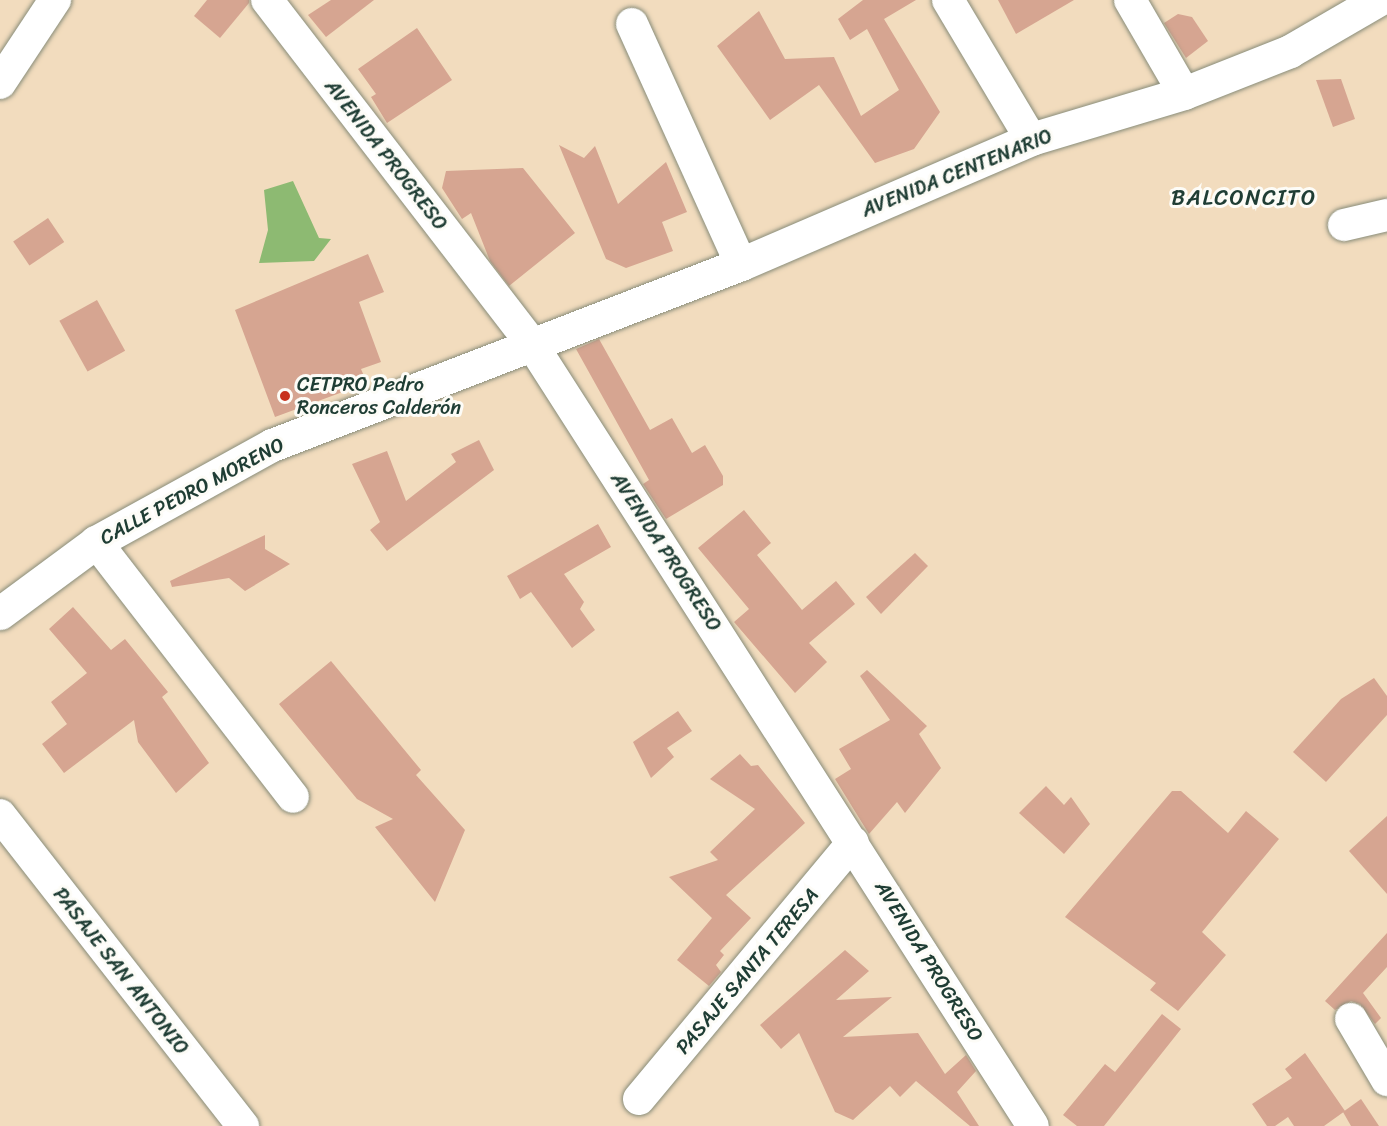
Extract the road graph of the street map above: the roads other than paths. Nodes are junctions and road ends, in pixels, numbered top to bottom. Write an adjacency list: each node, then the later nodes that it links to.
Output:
1 (55, 0): 7 (street)
2 (267, 0): 13 (street, AVENIDA PROGRESO)
3 (948, 0): 9 (street)
4 (1130, 0): 8 (street)
5 (1378, 0): 8 (main road, AVENIDA CENTENARIO)
6 (632, 24): 12 (street)
7 (0, 83)
8 (1184, 93): 9 (main road, AVENIDA CENTENARIO)
9 (1031, 139): 12 (main road, AVENIDA CENTENARIO)
10 (1387, 214): 11 (street)
11 (1344, 225)
12 (741, 264): 13 (main road, AVENIDA CENTENARIO)
13 (533, 346): 14 (main road, CALLE PEDRO MORENO); 18 (street, AVENIDA PROGRESO)
14 (96, 542): 15 (main road, CALLE PEDRO MORENO); 16 (street)
15 (0, 614)
16 (293, 797)
17 (0, 815): 22 (street, PASAJE SAN ANTONIO)
18 (854, 842): 21 (street, PASAJE SANTA TERESA); 23 (street, AVENIDA PROGRESO)
19 (1351, 1019): 20 (street)
20 (1387, 1080)
21 (639, 1099)
22 (243, 1126)
23 (1033, 1126)

